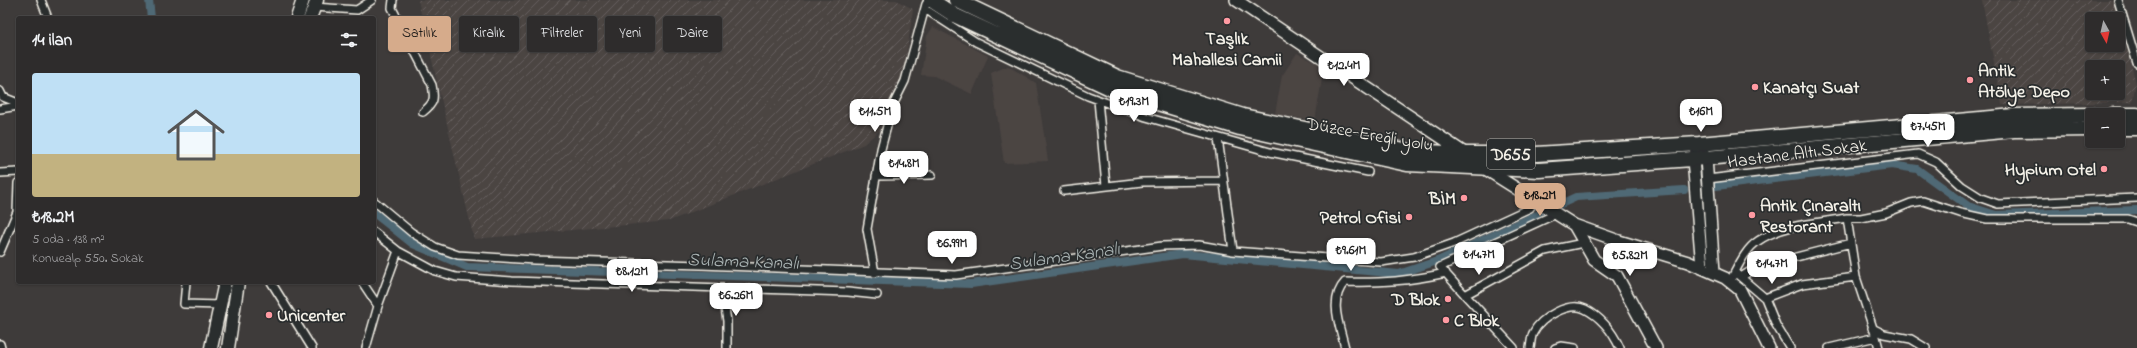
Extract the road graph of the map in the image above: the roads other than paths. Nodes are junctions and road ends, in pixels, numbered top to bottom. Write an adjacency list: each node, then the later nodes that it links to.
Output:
1 (41, 0): 11 (street)
2 (303, 0): 12 (main road)
3 (372, 0): 10 (street)
4 (393, 0): 19 (street)
5 (927, 0): 9 (street)
6 (956, 0): 28 (highway, Düzce-Ereğli yolu / D655)
7 (1236, 0): 28 (street)
8 (2118, 0): 13 (street)
9 (928, 4): 15 (street); 30 (highway, Düzce-Ereğli yolu); 35 (street)
10 (314, 8)
11 (47, 16)
12 (298, 16)
13 (2137, 63)
14 (0, 91): 16 (street)
15 (1098, 100): 26 (street); 38 (street)
16 (16, 103)
17 (16, 105): 18 (street)
18 (0, 109)
19 (423, 112)
20 (2085, 115): 27 (highway, Düzce-Ereğli yolu / D655)
21 (2125, 115): 22 (highway)
22 (2137, 115)
23 (2125, 128): 24 (highway)
24 (2137, 128)
25 (2085, 129): 29 (highway, Düzce-Ereğli yolu)
26 (1218, 138): 32 (street); 37 (street)
27 (1699, 144): 28 (highway, Düzce-Ereğli yolu / D655); 29 (street)
28 (1466, 154)
29 (1700, 158): 30 (highway, Düzce-Ereğli yolu); 36 (street); 55 (street)
30 (1484, 168): 41 (street)
31 (16, 172): 33 (street)
32 (1368, 172)
33 (0, 173)
34 (932, 175): 35 (street)
35 (876, 176): 56 (street)
36 (1708, 179): 40 (street, Hastane Altı Sokak); 57 (street)
37 (1223, 181): 38 (street); 53 (street)
38 (1106, 186): 39 (street)
39 (1064, 190)
40 (2137, 198)
41 (1535, 200): 44 (street); 53 (street)
42 (376, 203): 56 (street)
43 (16, 214): 49 (street)
44 (1556, 214): 47 (street); 58 (street)
45 (1847, 218): 46 (street); 51 (street); 59 (street)
46 (2137, 222)
47 (1574, 225): 50 (street); 55 (street)
48 (376, 234): 52 (street)
49 (3, 238): 54 (street)
50 (1583, 243): 67 (street); 88 (street)
51 (1851, 243): 59 (street); 60 (street)
52 (398, 250): 66 (street); 71 (street)
53 (1233, 251): 56 (street)
54 (0, 252)
55 (1702, 267): 57 (street)
56 (875, 272)
57 (1714, 272): 59 (street)
58 (1446, 273): 67 (street); 82 (street)
59 (1735, 277): 69 (street); 89 (street)
60 (1856, 277): 69 (street); 72 (street)
61 (186, 284): 70 (street)
62 (225, 284): 70 (main road)
63 (238, 284): 78 (main road)
64 (273, 284): 79 (street)
65 (363, 284): 71 (street)
66 (722, 289): 68 (street); 81 (street)
67 (1465, 295): 83 (street)
68 (877, 296)
69 (1765, 298): 90 (street)
70 (220, 306): 77 (main road)
71 (378, 306): 80 (street)
72 (1872, 328): 73 (street); 93 (street)
73 (1876, 337): 75 (street); 92 (street)
74 (0, 344): 76 (street)
75 (1860, 345): 91 (street)
76 (2, 348)
77 (211, 348)
78 (228, 348)
79 (312, 348)
80 (366, 348)
81 (727, 348)
82 (1345, 348)
83 (1514, 348)
84 (1530, 348): 87 (street)
85 (1555, 348): 86 (street)
86 (1575, 348)
87 (1620, 348)
88 (1656, 348)
89 (1769, 348)
90 (1790, 348)
91 (1829, 348)
92 (1879, 348)
93 (1926, 348)

